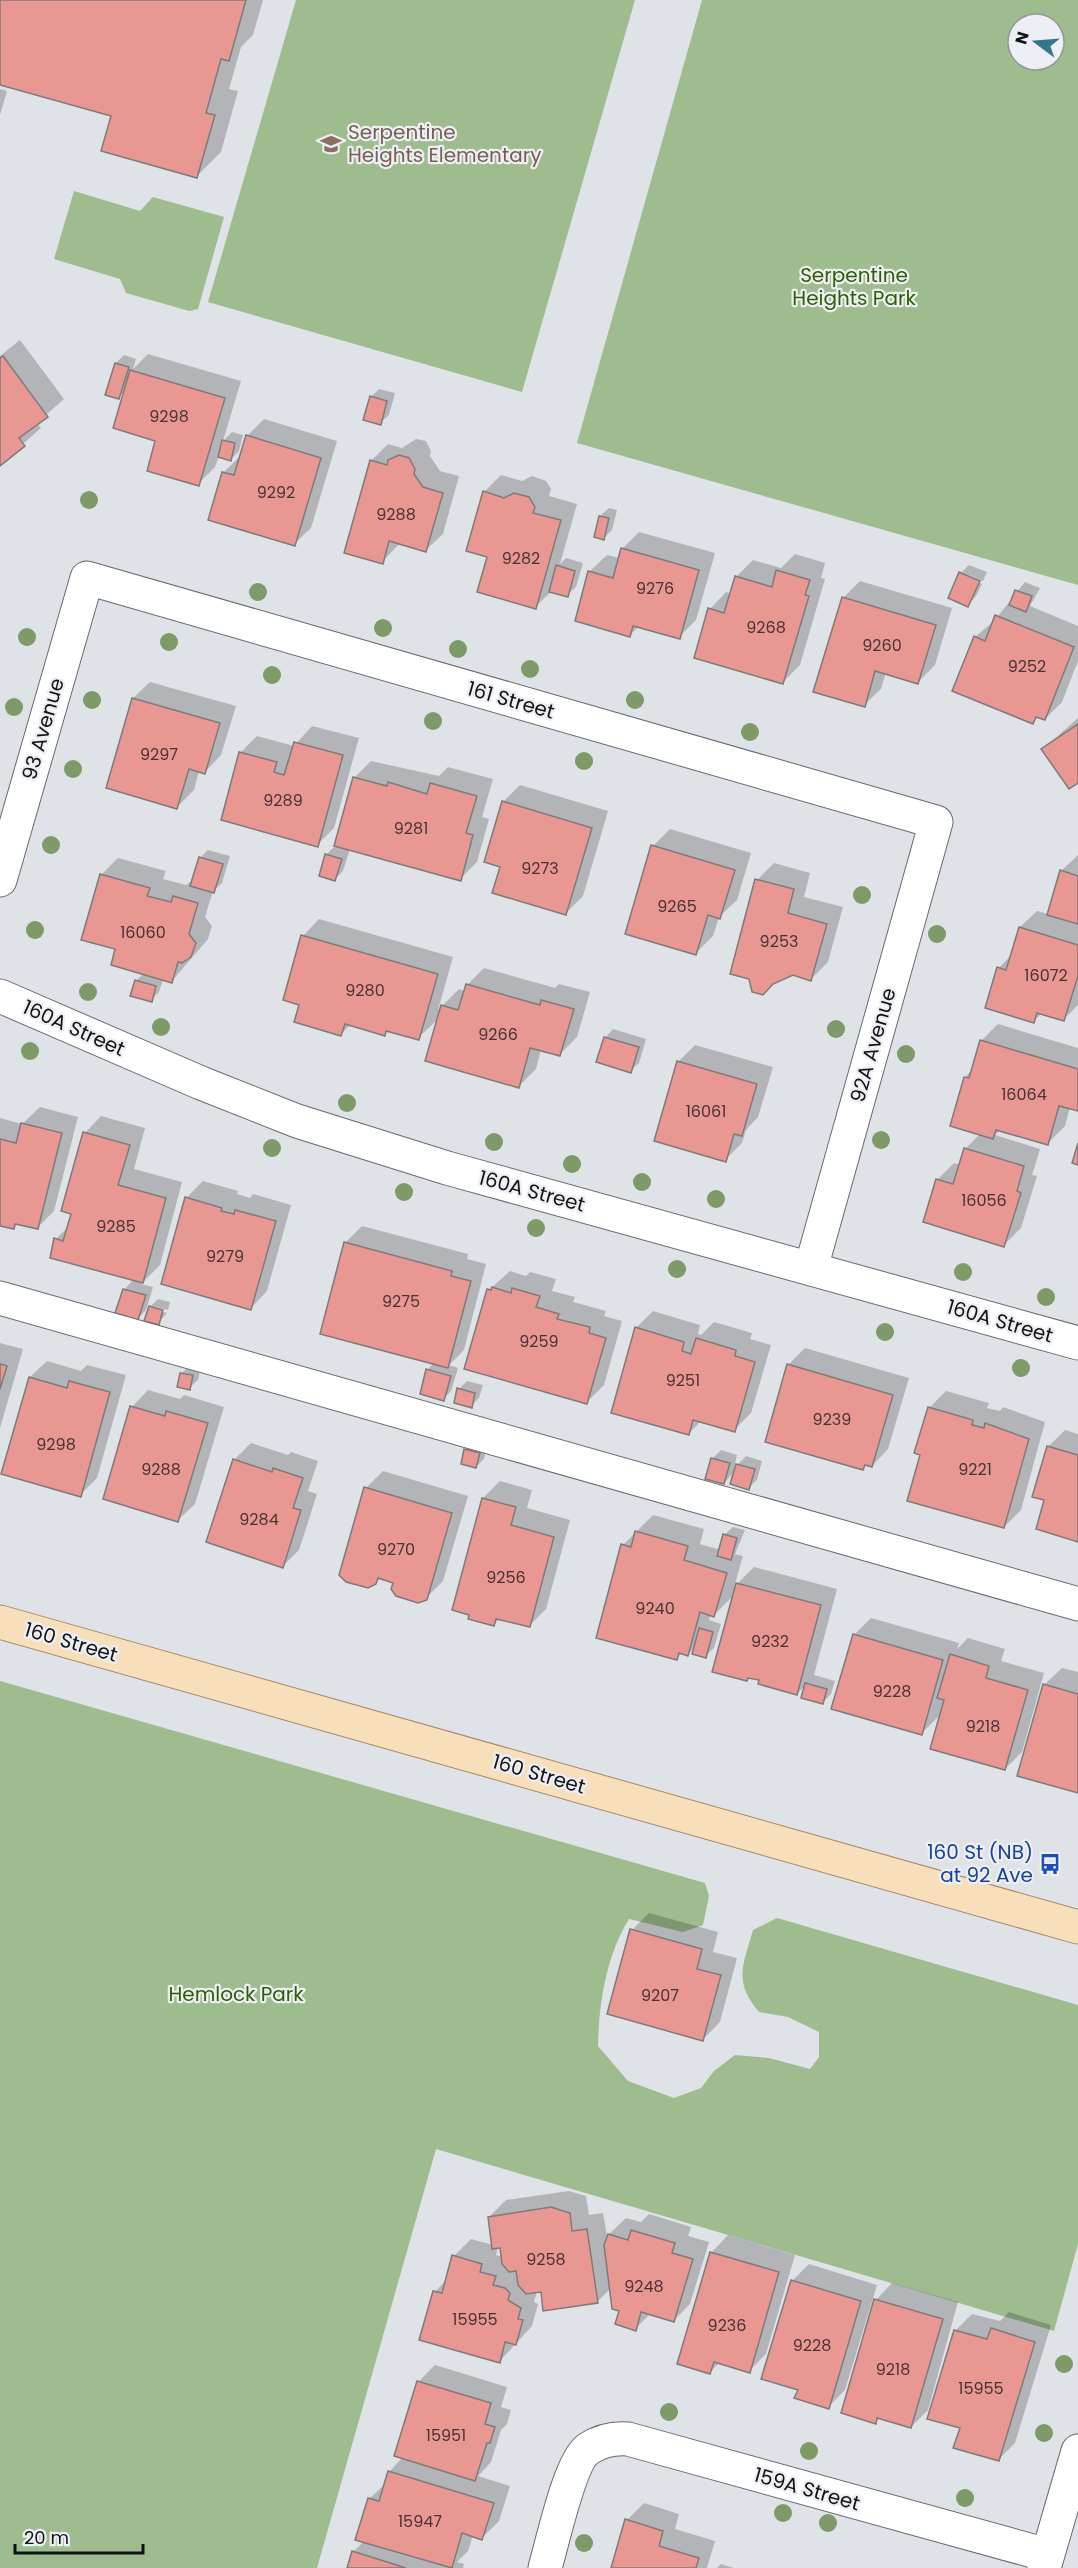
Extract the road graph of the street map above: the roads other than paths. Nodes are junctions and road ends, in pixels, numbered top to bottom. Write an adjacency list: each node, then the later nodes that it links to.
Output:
1 (87, 578): 2 (street, 161 Street); 3 (street, 93 Avenue)
2 (936, 822): 5 (street, 92A Avenue)
3 (0, 880)
4 (0, 996): 5 (street, 160A Street)
5 (810, 1268): 7 (street, 160A Street)
6 (0, 1298): 8 (street)
7 (1078, 1343)
8 (1078, 1604)
9 (0, 1622): 10 (main road, 160 Street)
10 (1078, 1927)
11 (1078, 2451): 12 (street)
12 (1046, 2562): 13 (street, 159A Street)
13 (545, 2568)

